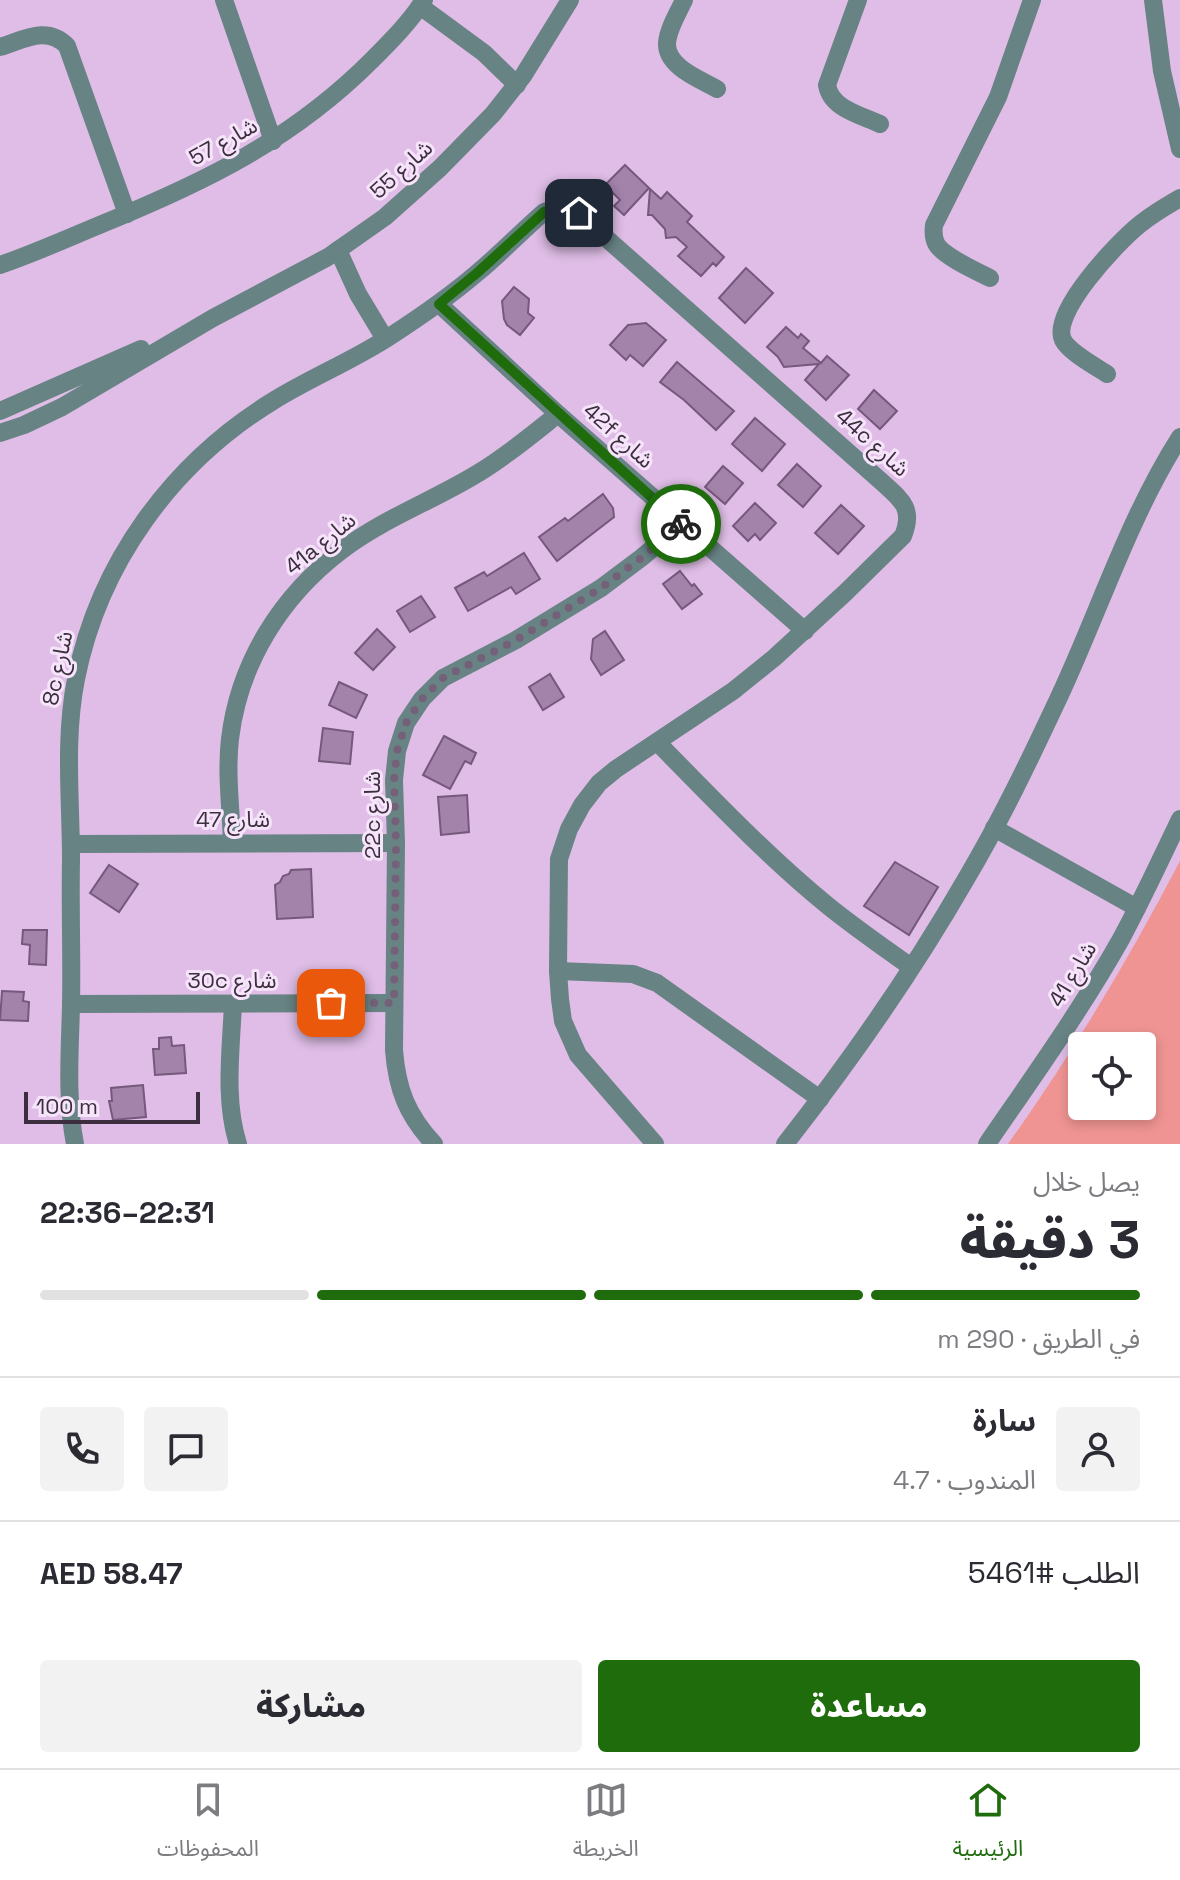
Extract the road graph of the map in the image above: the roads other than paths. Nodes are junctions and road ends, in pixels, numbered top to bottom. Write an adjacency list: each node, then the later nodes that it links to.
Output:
1 (224, 0): 12 (street)
2 (570, 0): 9 (street, شارع 55)
3 (684, 0): 10 (street)
4 (858, 0): 11 (street)
5 (1032, 0): 19 (street)
6 (1153, 0): 13 (street)
7 (422, 3): 9 (street, شارع 57); 12 (street, شارع 57)
8 (0, 47): 15 (street)
9 (520, 80): 17 (street, شارع 55)
10 (717, 89)
11 (880, 124)
12 (273, 141): 15 (street, شارع 57)
13 (1180, 149)
14 (1180, 198): 23 (street)
15 (127, 214): 18 (street, شارع 57)
16 (535, 220): 20 (street, 8c شارع); 29 (street, 44c شارع)
17 (333, 253): 21 (street, شارع 55); 22 (street)
18 (6, 264)
19 (990, 278)
20 (439, 304): 22 (street, 8c شارع); 25 (street, 42f شارع)
21 (213, 318): 24 (street, شارع 55); 26 (street, شارع 55)
22 (385, 339): 35 (street, 8c شارع)
23 (1107, 374)
24 (0, 411)
25 (558, 414): 28 (street, 42f شارع); 33 (street, 41a شارع)
26 (0, 433)
27 (1180, 437): 32 (street)
28 (682, 524): 29 (street, 42f شارع); 34 (street, 22c شارع)
29 (805, 631): 30 (street, 44c شارع)
30 (657, 742): 37 (street); 38 (street, 44c شارع)
31 (1180, 819): 36 (street, شارع 41)
32 (994, 828): 36 (street); 37 (street)
33 (232, 843): 34 (street, شارع 47); 35 (street, شارع 47)
34 (396, 843): 39 (street, 22c شارع)
35 (71, 844): 40 (street, 8c شارع)
36 (1137, 908): 48 (street, شارع 41)
37 (911, 967): 42 (street)
38 (558, 971): 42 (street); 46 (street, 44c شارع)
39 (394, 1003): 41 (street, 30c شارع); 45 (street, 22c شارع)
40 (71, 1004): 41 (street, 30c شارع); 43 (street, 8c شارع)
41 (233, 1004): 44 (street)
42 (820, 1099): 47 (street)
43 (75, 1144)
44 (238, 1144)
45 (434, 1144)
46 (655, 1144)
47 (785, 1144)
48 (987, 1144)

